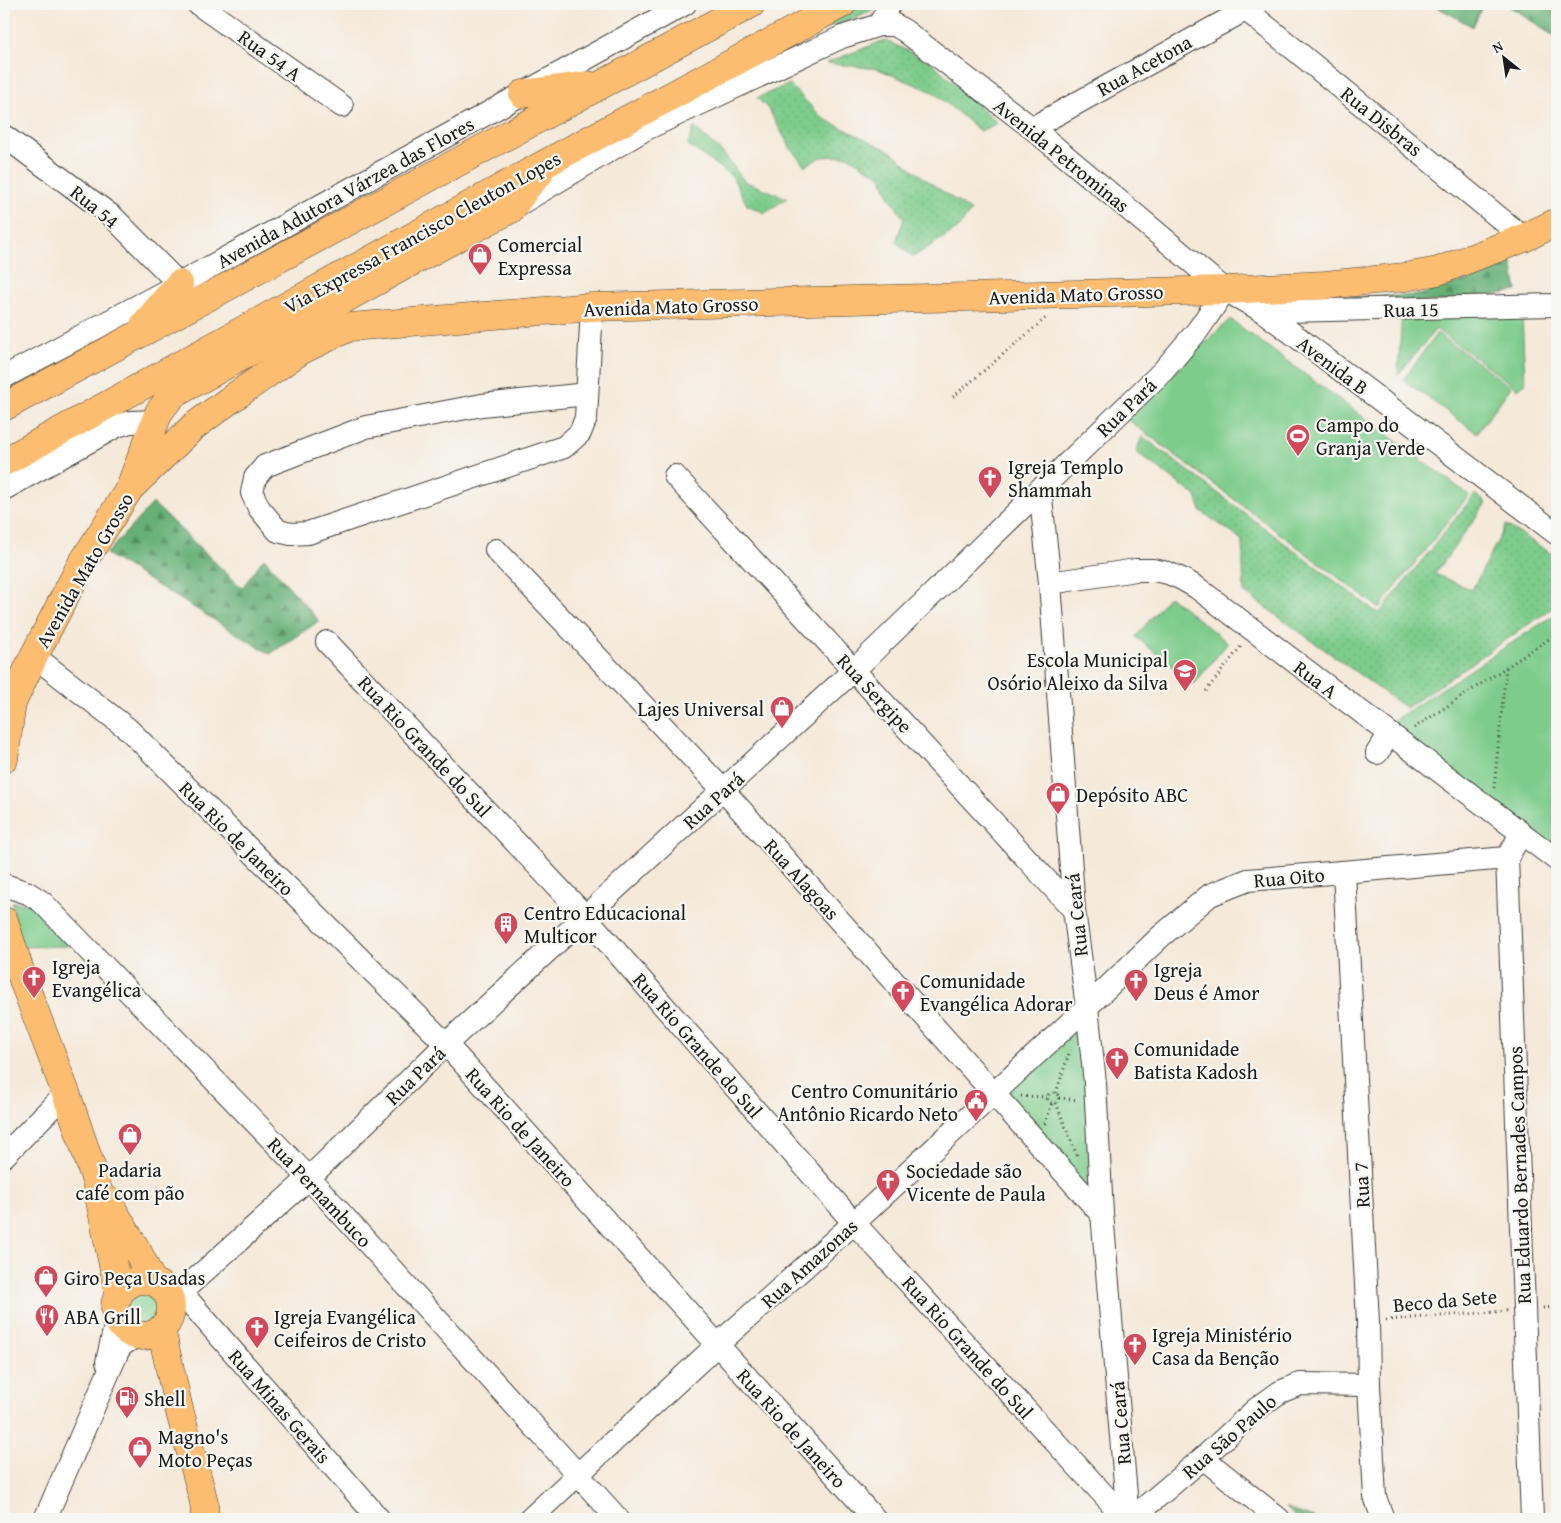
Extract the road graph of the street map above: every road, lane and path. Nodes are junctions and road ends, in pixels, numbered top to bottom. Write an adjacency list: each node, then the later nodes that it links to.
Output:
1 (198, 4): 9 (street, Rua 54 A)
2 (685, 4): 8 (street, Avenida Adutora Várzea das Flores)
3 (751, 4): 7 (main road)
4 (842, 4): 12 (main road, Via Expressa Francisco Cleuton Lopes)
5 (1248, 6): 10 (street, Rua Acetona); 15 (street, Rua Disbras)
6 (888, 18): 10 (street, Avenida Petrominas); 13 (street)
7 (604, 83): 8 (main road); 27 (main road)
8 (523, 94): 17 (street, Avenida Adutora Várzea das Flores)
9 (342, 106)
10 (1032, 128): 19 (street, Avenida Petrominas)
11 (4, 136): 17 (street, Rua 54)
12 (552, 160): 13 (main road); 34 (main road, Via Expressa Francisco Cleuton Lopes)
13 (511, 209): 16 (main road)
14 (1557, 222): 15 (main road, Avenida Mato Grosso)
15 (1524, 238): 19 (main road, Avenida Mato Grosso)
16 (400, 268): 18 (main road); 26 (main road)
17 (179, 284): 27 (main road); 28 (street, Avenida Adutora Várzea das Flores)
18 (382, 290): 24 (main road); 25 (main road)
19 (1225, 290): 20 (main road, Avenida Mato Grosso); 23 (street, Avenida B); 38 (street, Rua Pará)
20 (1053, 294): 22 (main road, Avenida Mato Grosso); 30 (path)
21 (1557, 305): 23 (street, Rua 15)
22 (592, 307): 24 (main road, Avenida Mato Grosso); 29 (street)
23 (1264, 312): 39 (street, Avenida B)
24 (400, 323): 25 (main road, Avenida Mato Grosso)
25 (350, 327): 26 (main road); 31 (main road, Avenida Mato Grosso)
26 (284, 333): 33 (main road)
27 (133, 338): 32 (main road)
28 (4, 378)
29 (587, 394): 29 (street)
30 (953, 397)
31 (231, 399): 33 (main road); 36 (main road, Avenida Mato Grosso)
32 (4, 407)
33 (156, 421): 36 (main road); 37 (street)
34 (4, 462)
35 (675, 476): 47 (street, Rua Sergipe)
36 (130, 488): 45 (main road, Avenida Mato Grosso)
37 (4, 489)
38 (1040, 489): 41 (street, Rua Ceará); 47 (street, Rua Pará)
39 (1557, 534)
40 (496, 550): 53 (street, Rua Alagoas)
41 (1050, 583): 42 (street, Rua A); 60 (street, Rua Ceará)
42 (1253, 631): 48 (path); 50 (street, Rua A)
43 (1557, 634): 46 (path)
44 (327, 642): 61 (street, Rua Rio Grande do Sul)
45 (34, 656): 49 (main road, Avenida Mato Grosso); 65 (street, Rua Rio de Janeiro)
46 (1506, 667): 50 (path); 54 (path)
47 (854, 670): 53 (street, Rua Pará); 60 (street, Rua Sergipe)
48 (1206, 691)
49 (8, 705): 52 (main road, Avenida Mato Grosso)
50 (1393, 737): 51 (street); 54 (street, Rua A)
51 (1376, 753)
52 (4, 759)
53 (724, 791): 61 (street, Rua Pará); 68 (street, Rua Alagoas)
54 (1492, 811): 55 (street, Rua A)
55 (1521, 834): 56 (street); 57 (street, Rua A)
56 (1507, 858): 58 (street, Rua Oito); 81 (street, Rua Eduardo Bernades Campos)
57 (1557, 860)
58 (1344, 872): 63 (street, Rua Oito); 83 (street, Rua 7)
59 (4, 885): 76 (street, Rua Pernambuco)
60 (1074, 910): 63 (street, Rua Ceará)
61 (585, 916): 65 (street, Rua Pará); 79 (street, Rua Rio Grande do Sul)
62 (4, 921): 66 (main road)
63 (1088, 1007): 68 (street, Rua Amazonas); 78 (street, Rua Ceará)
64 (1073, 1043): 67 (path)
65 (446, 1044): 76 (street, Rua Pará); 84 (street, Rua Rio de Janeiro)
66 (66, 1093): 74 (street); 77 (main road)
67 (1056, 1093): 69 (path); 70 (path)
68 (1003, 1095): 69 (path); 78 (street, Rua Alagoas); 79 (street, Rua Amazonas)
69 (1048, 1097): 72 (path)
70 (1059, 1098): 71 (path); 72 (path)
71 (1083, 1100)
72 (1054, 1103): 73 (path); 75 (path)
73 (1045, 1126)
74 (4, 1156)
75 (1080, 1163)
76 (309, 1178): 82 (street, Rua Pará); 88 (street, Rua Pernambuco)
77 (96, 1181): 80 (main road); 82 (main road)
78 (1102, 1215): 95 (street, Rua Ceará)
79 (854, 1223): 84 (street, Rua Amazonas); 95 (street, Rua Rio Grande do Sul)
80 (118, 1306): 82 (main road); 82 (main road); 86 (street)
81 (1524, 1309): 83 (path, Beco da Sete); 98 (street, Rua Eduardo Bernades Campos)
82 (158, 1310): 86 (street, Rua Pará); 90 (main road); 91 (street, Rua Minas Gerais)
83 (1368, 1322): 85 (street, Rua 7)
84 (717, 1345): 88 (street, Rua Amazonas); 94 (street, Rua Rio de Janeiro)
85 (1368, 1385): 87 (street, Rua São Paulo); 97 (street, Rua 7)
86 (101, 1391): 89 (street)
87 (1203, 1458): 95 (street, Rua São Paulo); 96 (street)
88 (578, 1476): 92 (street, Rua Amazonas); 93 (street, Rua Pernambuco)
89 (45, 1519)
90 (205, 1519)
91 (379, 1519)
92 (530, 1519)
93 (618, 1519)
94 (875, 1519)
95 (1128, 1519)
96 (1279, 1519)
97 (1383, 1519)
98 (1532, 1519)

